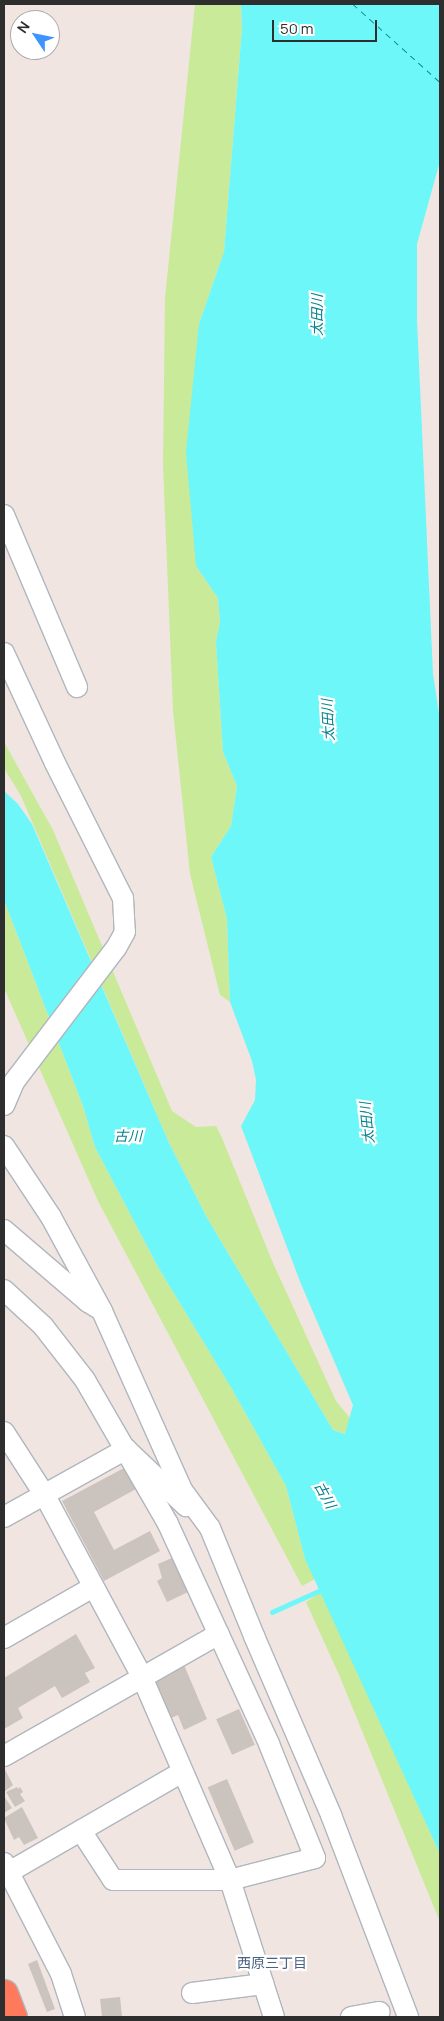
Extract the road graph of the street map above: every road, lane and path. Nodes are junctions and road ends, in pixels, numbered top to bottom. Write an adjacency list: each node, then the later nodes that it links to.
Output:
1 (4, 515): 3 (street)
2 (4, 652): 4 (street)
3 (76, 687)
4 (4, 1105)
5 (4, 1146): 8 (street)
6 (4, 1230): 8 (street)
7 (4, 1290): 10 (street)
8 (102, 1311): 13 (street)
9 (4, 1432): 11 (street)
10 (126, 1449): 11 (street); 13 (street); 15 (street)
11 (44, 1494): 12 (street); 14 (street)
12 (4, 1517)
13 (210, 1528): 31 (street)
14 (93, 1587): 16 (street); 17 (street)
15 (219, 1634): 17 (street); 22 (street)
16 (4, 1638)
17 (142, 1677): 18 (street); 19 (street)
18 (4, 1756)
19 (182, 1772): 20 (street); 22 (street)
20 (81, 1831): 21 (street); 22 (street)
21 (6, 1867): 28 (street)
22 (230, 1880): 23 (street)
23 (263, 1984): 24 (street); 29 (street)
24 (192, 1993)
25 (4, 1994): 27 (highway)
26 (380, 2012): 30 (street)
27 (13, 2017)
28 (74, 2017)
29 (274, 2017)
30 (351, 2017)
31 (408, 2017)

